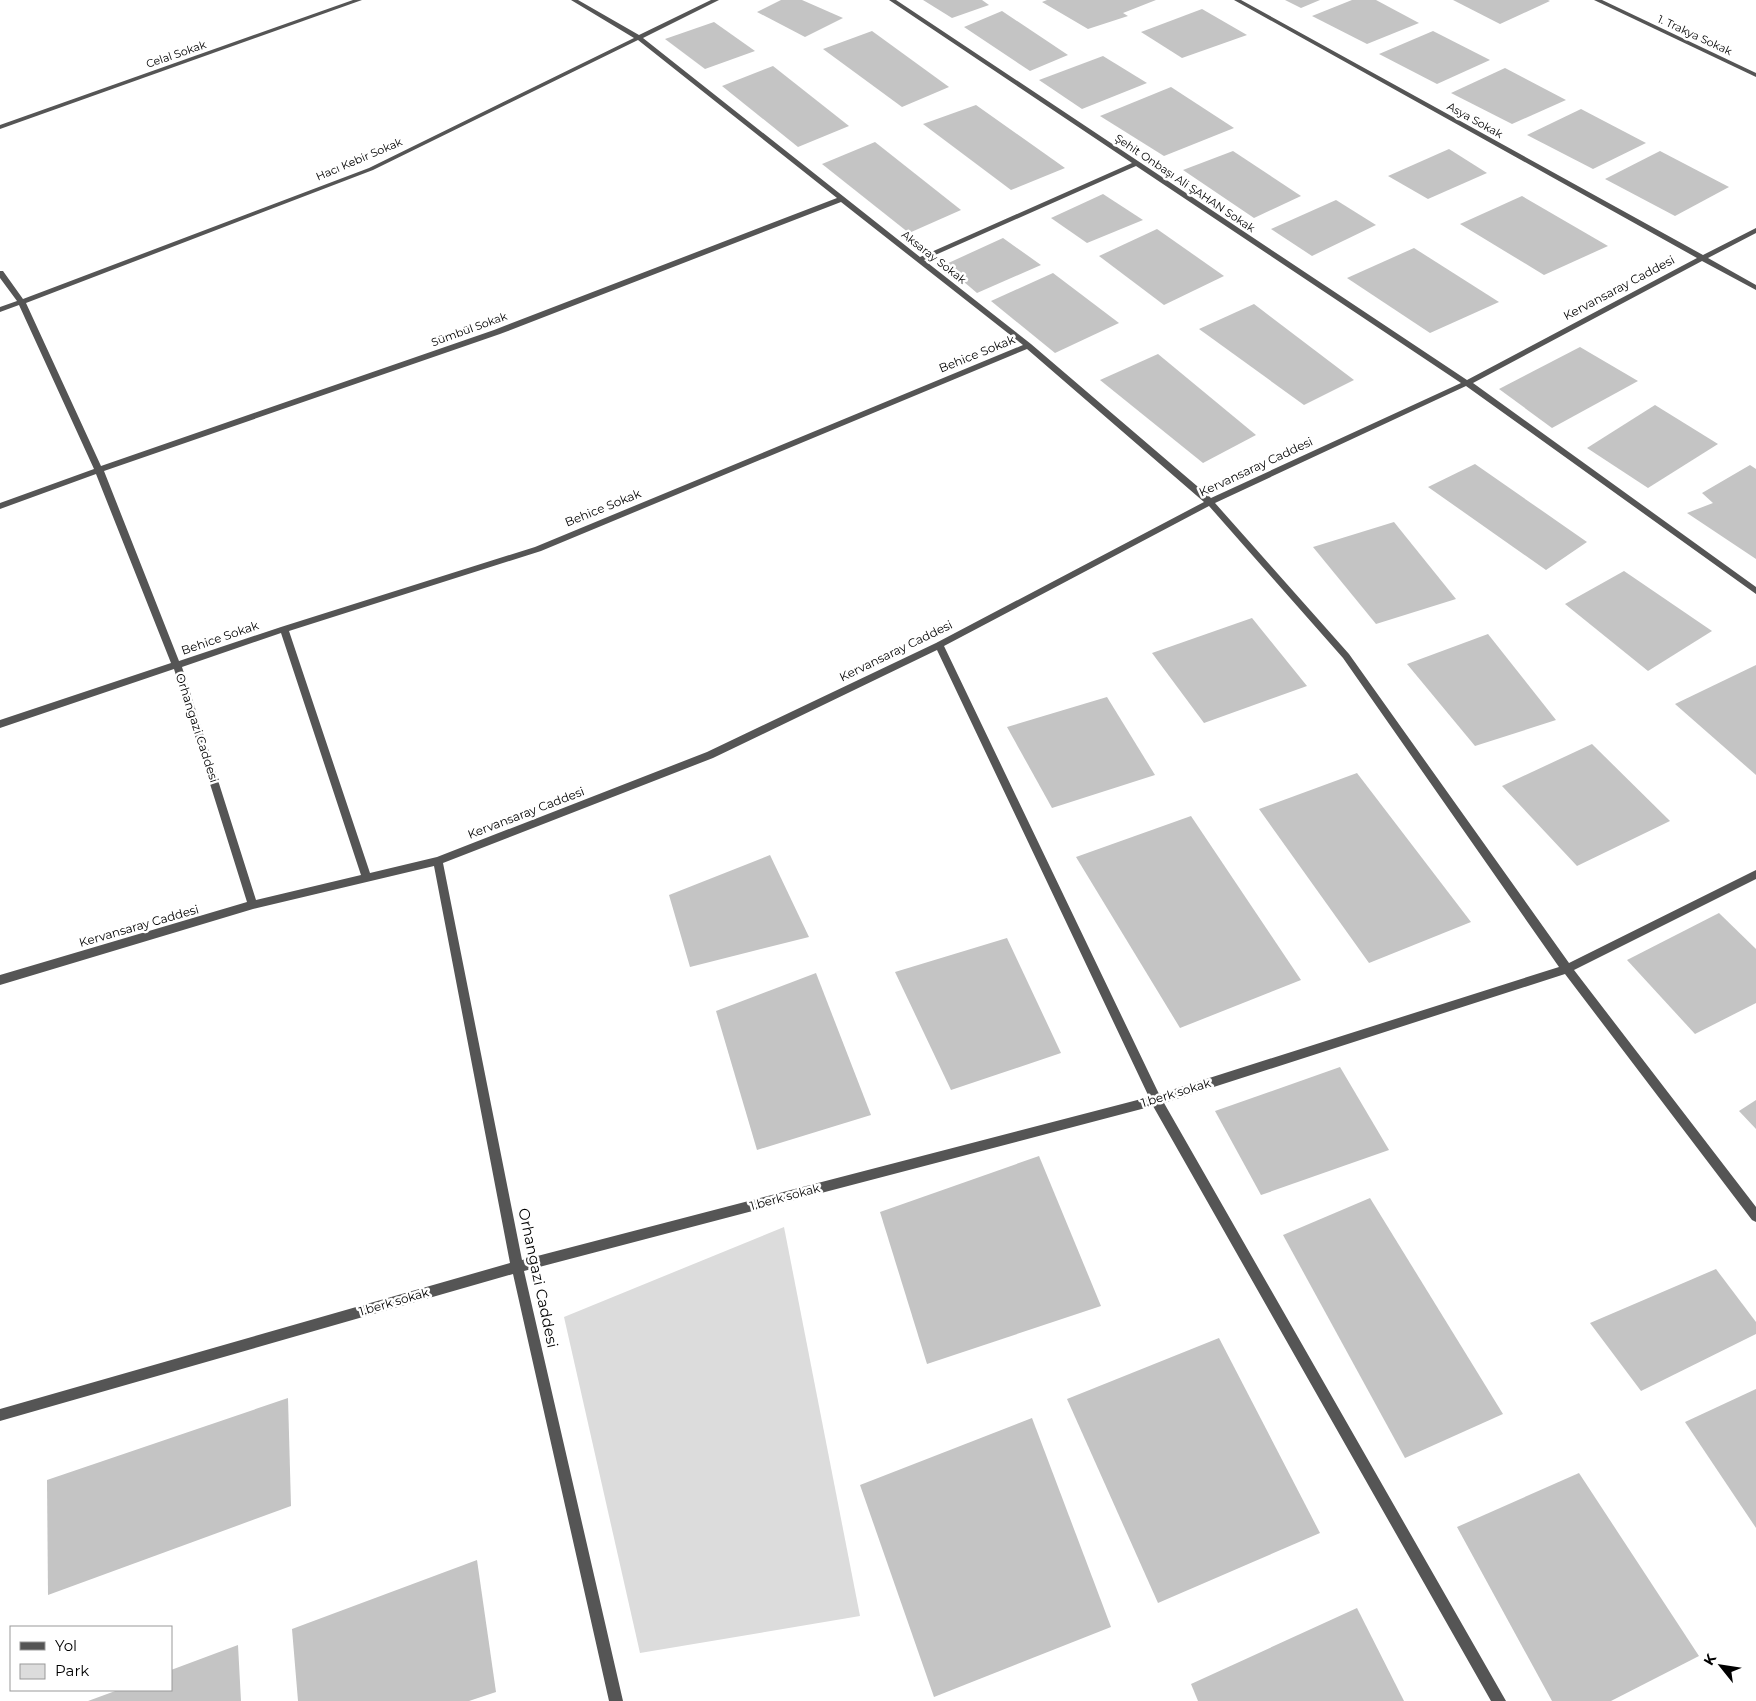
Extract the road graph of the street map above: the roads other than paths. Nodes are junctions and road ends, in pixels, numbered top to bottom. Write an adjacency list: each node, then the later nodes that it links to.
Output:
1 (359, 0): 9 (street, Celal Sokak)
2 (574, 0): 7 (street, Aksaray Sokak)
3 (716, 0): 7 (street, Hacı Kebir Sokak)
4 (892, 0): 10 (street, Şehit Onbaşı Ali ŞAHAN Sokak)
5 (1237, 0): 13 (street, Asya Sokak)
6 (1598, 0): 8 (street, 1. Trakya Sokak)
7 (639, 38): 11 (street, Aksaray Sokak); 17 (street, Hacı Kebir Sokak)
8 (1756, 75)
9 (0, 127)
10 (1137, 163): 14 (street); 20 (street, Şehit Onbaşı Ali ŞAHAN Sokak)
11 (842, 199): 14 (street, Aksaray Sokak); 21 (street, Sümbül Sokak)
12 (1756, 230): 13 (street, Kervansaray Caddesi)
13 (1703, 258): 16 (street, Asya Sokak); 20 (street, Kervansaray Caddesi)
14 (919, 260): 19 (street, Aksaray Sokak)
15 (0, 274): 17 (street)
16 (1756, 288)
17 (22, 302): 18 (street, Hacı Kebir Sokak); 21 (street, Orhangazi Caddesi)
18 (0, 310)
19 (1028, 346): 22 (street, Aksaray Sokak); 25 (street, Behice Sokak)
20 (1467, 383): 22 (street, Kervansaray Caddesi); 24 (street, Şehit Onbaşı Ali ŞAHAN Sokak)
21 (99, 470): 23 (street, Sümbül Sokak); 27 (street, Orhangazi Caddesi)
22 (1210, 502): 26 (street, Kervansaray Caddesi); 33 (street, Aksaray Sokak)
23 (0, 506)
24 (1756, 591)
25 (284, 629): 27 (street, Behice Sokak); 31 (street)
26 (938, 645): 29 (street, Kervansaray Caddesi); 35 (street)
27 (177, 666): 28 (street, Behice Sokak); 32 (street, Orhangazi Caddesi)
28 (0, 724)
29 (438, 861): 31 (street, Kervansaray Caddesi); 37 (street, Orhangazi Caddesi)
30 (1756, 874): 33 (street, 1.berk sokak)
31 (367, 878): 32 (street, Kervansaray Caddesi)
32 (253, 905): 34 (street, Kervansaray Caddesi)
33 (1567, 969): 35 (street, 1.berk sokak); 36 (street, Aksaray Sokak)
34 (0, 980)
35 (1156, 1100): 37 (street, 1.berk sokak); 40 (street)
36 (1756, 1216)
37 (518, 1267): 38 (street, 1.berk sokak); 39 (street, Orhangazi Caddesi)
38 (0, 1415)
39 (616, 1701)
40 (1500, 1701)

